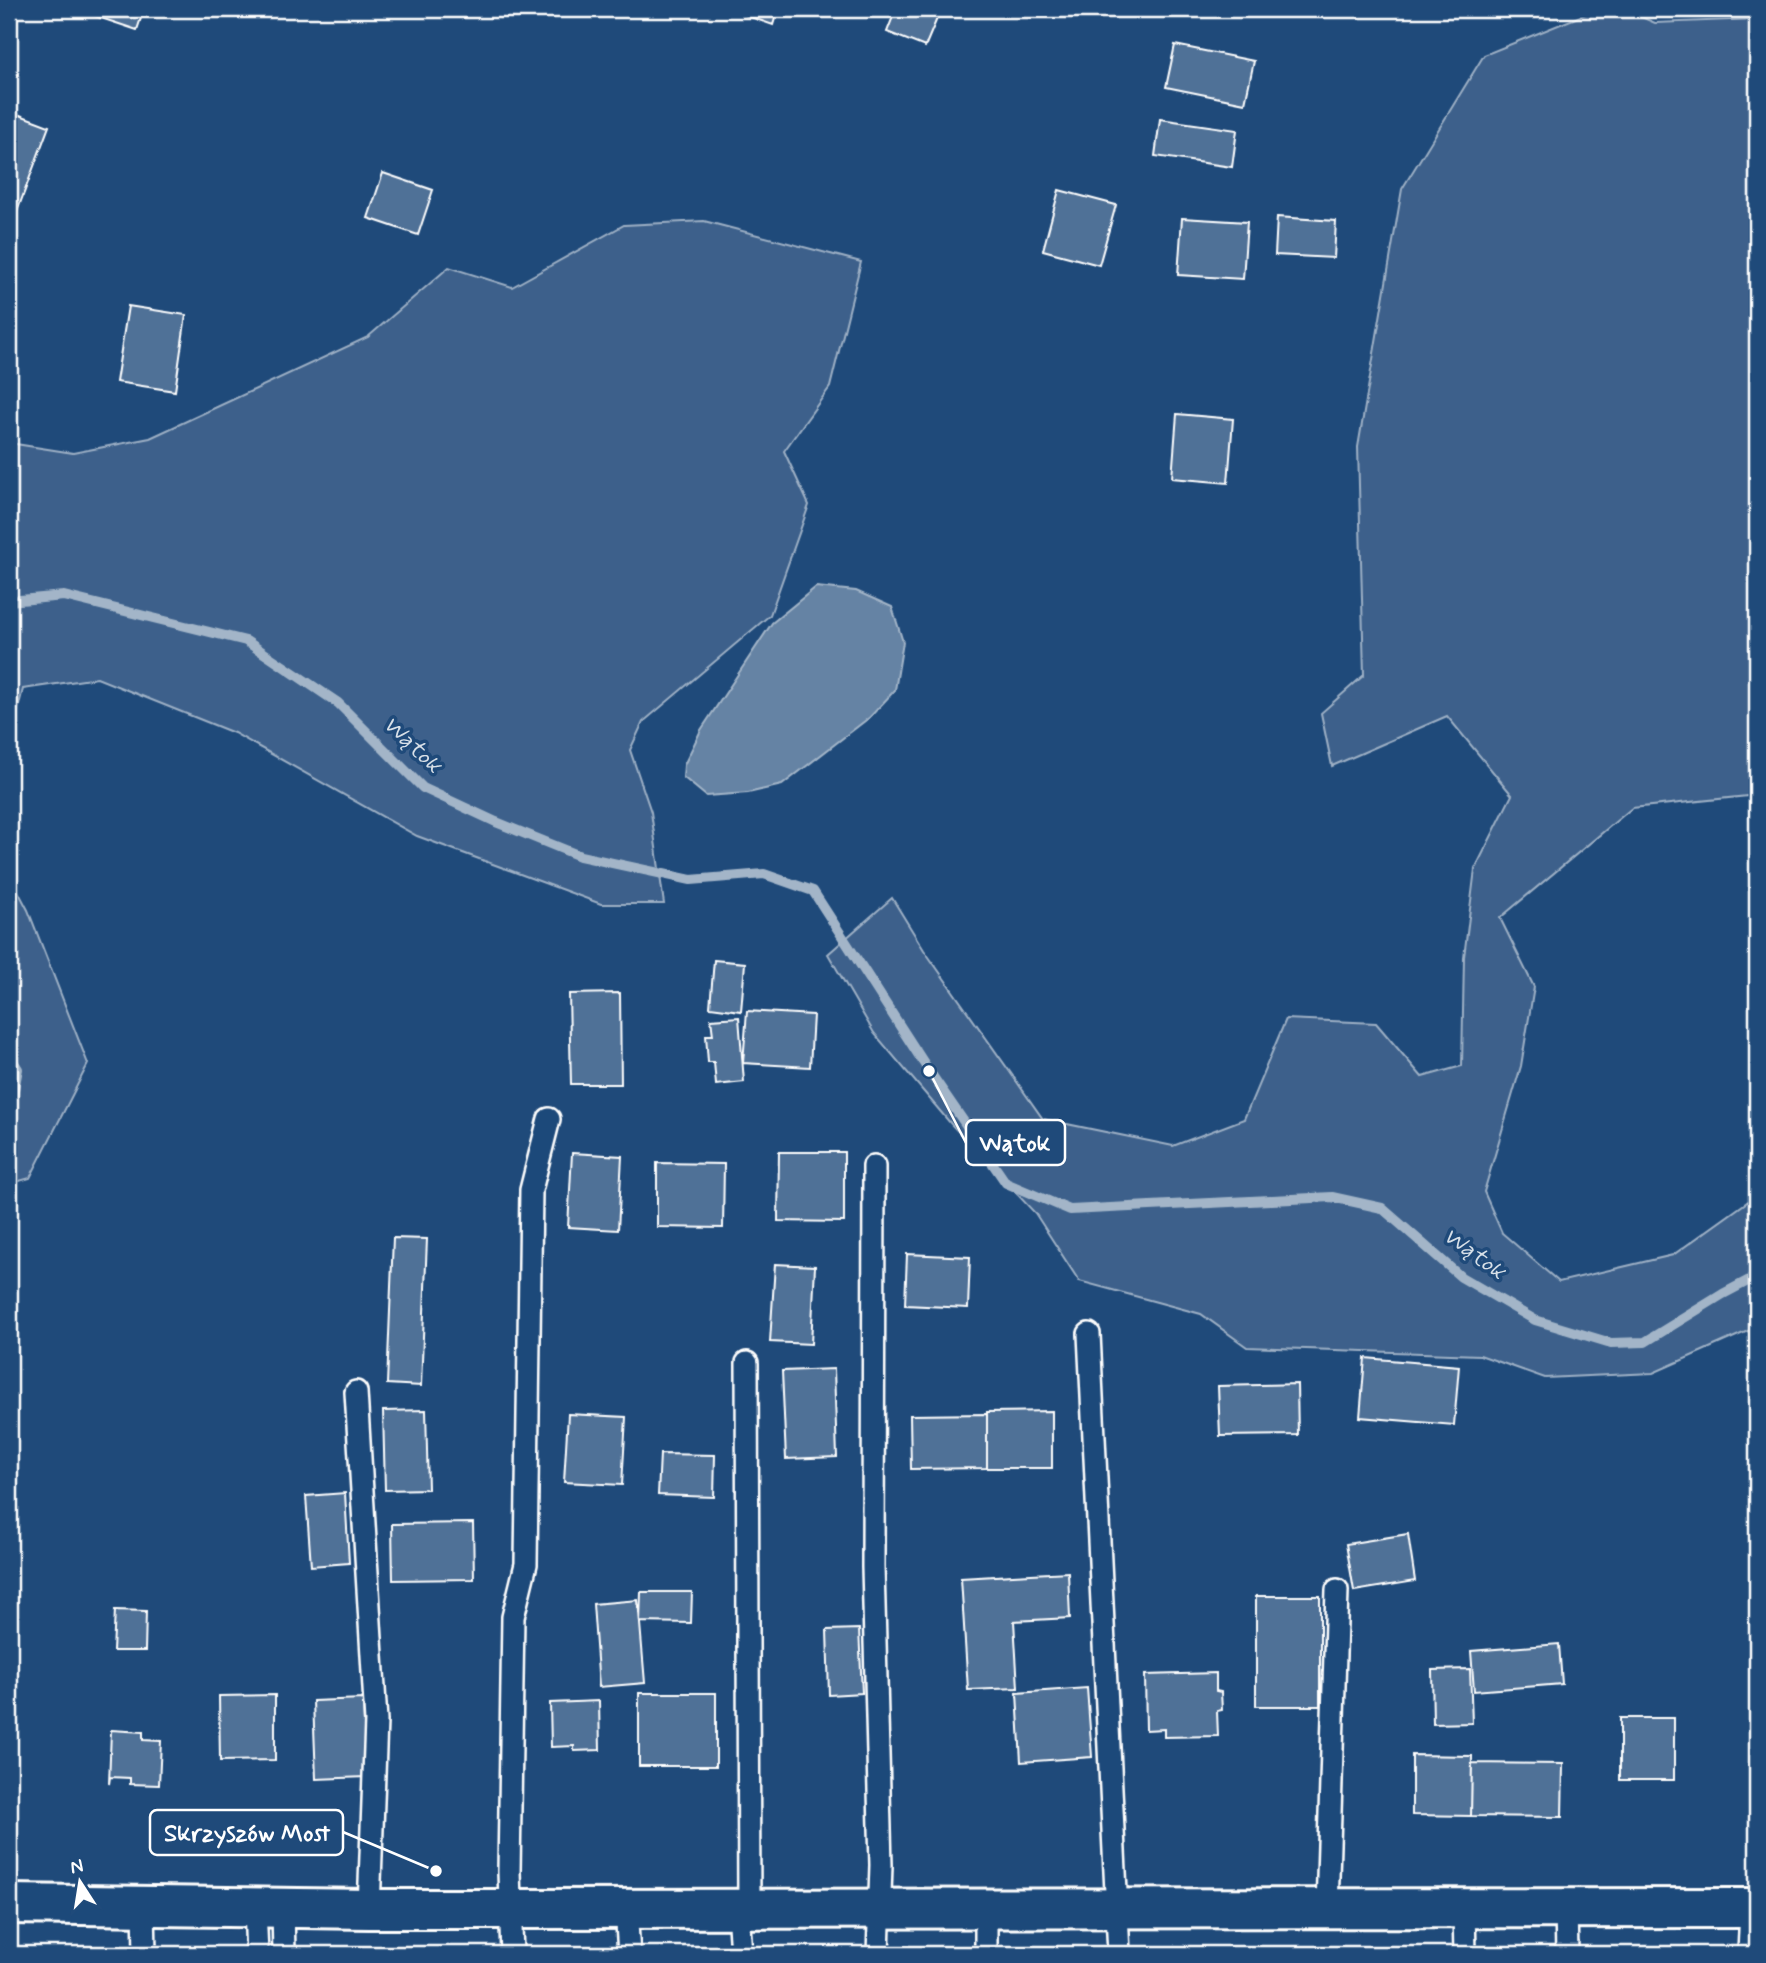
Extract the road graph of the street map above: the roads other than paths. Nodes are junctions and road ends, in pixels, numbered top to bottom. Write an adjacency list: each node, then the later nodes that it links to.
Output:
1 (549, 1119): 10 (lane)
2 (874, 1166): 15 (lane)
3 (1089, 1334): 16 (lane)
4 (747, 1363): 19 (lane)
5 (356, 1392): 14 (lane)
6 (1337, 1590): 17 (lane)
7 (9, 1904): 8 (street)
8 (144, 1906): 9 (street); 21 (lane)
9 (269, 1908): 14 (street); 22 (lane); 23 (lane)
10 (509, 1908): 11 (street); 14 (street); 24 (lane)
11 (626, 1908): 19 (street); 25 (lane)
12 (986, 1908): 15 (street); 16 (street); 28 (lane)
13 (1754, 1908): 18 (street); 32 (lane)
14 (369, 1909)
15 (879, 1909): 19 (street); 27 (lane)
16 (1117, 1909): 17 (street); 29 (lane)
17 (1327, 1909): 20 (street)
18 (1566, 1909): 20 (street); 31 (lane)
19 (743, 1910): 26 (lane)
20 (1464, 1910): 30 (lane)
21 (145, 1954)
22 (257, 1954)
23 (284, 1954)
24 (512, 1954)
25 (629, 1954)
26 (741, 1954)
27 (878, 1954)
28 (986, 1954)
29 (1119, 1954)
30 (1465, 1954)
31 (1567, 1954)
32 (1749, 1954)

